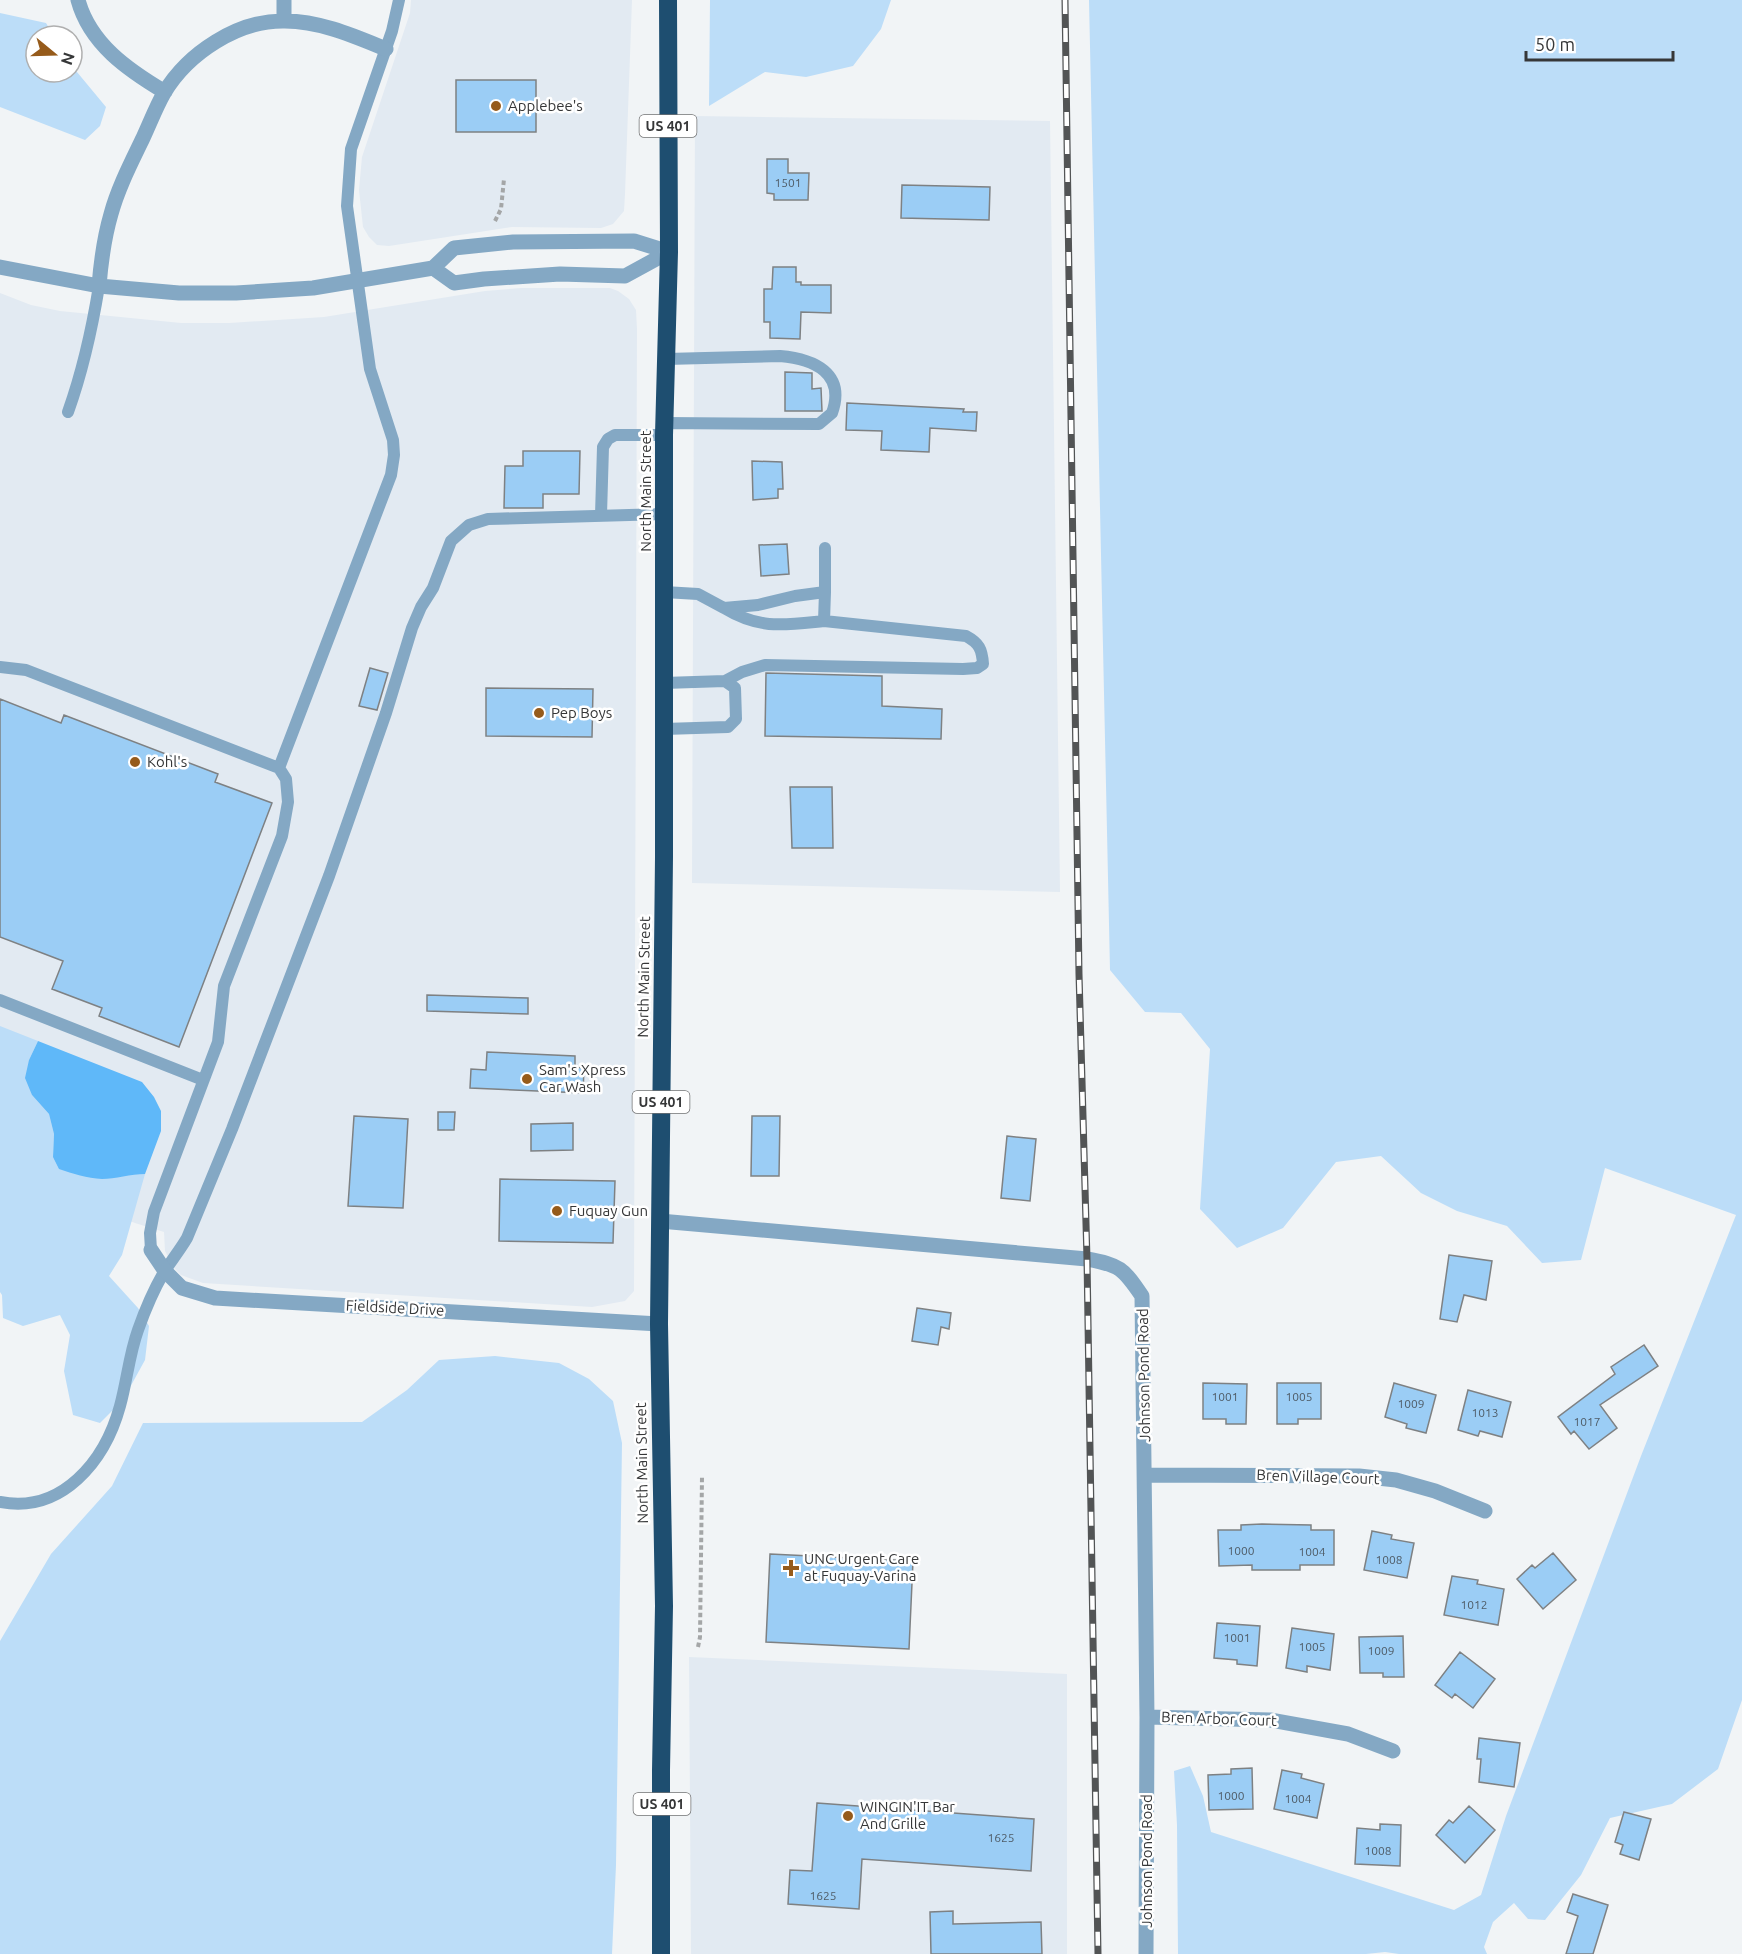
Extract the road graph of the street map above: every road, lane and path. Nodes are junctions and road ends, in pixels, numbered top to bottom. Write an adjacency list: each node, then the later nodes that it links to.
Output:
1 (78, 0): 7 (street)
2 (284, 0): 5 (street)
3 (399, 0): 6 (lane)
4 (668, 0): 10 (highway, North Main Street / US 401)
5 (284, 21): 6 (street); 7 (street)
6 (386, 49): 13 (lane)
7 (165, 92): 14 (street)
8 (504, 179): 9 (path)
9 (495, 221)
10 (669, 252): 12 (street); 12 (street); 15 (highway, North Main Street / US 401)
11 (0, 267): 14 (street)
12 (433, 268): 13 (street)
13 (356, 281): 14 (street); 29 (lane)
14 (99, 286): 16 (lane)
15 (666, 359): 17 (highway, North Main Street / US 401); 17 (lane)
16 (68, 412)
17 (664, 429): 18 (highway, North Main Street / US 401); 19 (lane)
18 (663, 514): 19 (lane); 21 (highway, North Main Street / US 401)
19 (601, 515): 34 (lane)
20 (825, 548): 22 (lane)
21 (664, 592): 23 (lane); 27 (highway, North Main Street / US 401)
22 (825, 592): 23 (lane); 24 (lane)
23 (724, 608): 24 (lane)
24 (824, 621): 26 (lane)
25 (0, 667): 29 (lane)
26 (724, 681): 27 (lane); 28 (lane)
27 (664, 682): 28 (highway, North Main Street / US 401)
28 (664, 729): 32 (highway, North Main Street / US 401)
29 (279, 768): 31 (lane)
30 (0, 1000): 31 (lane)
31 (203, 1080): 33 (lane)
32 (660, 1221): 35 (highway, North Main Street / US 401); 36 (street, Johnson Pond Road)
33 (151, 1250): 34 (street, Fieldside Drive)
34 (165, 1271): 35 (street, Fieldside Drive); 38 (lane)
35 (659, 1324): 43 (highway, North Main Street / US 401)
36 (1145, 1475): 39 (street, Bren Village Court); 41 (street, Johnson Pond Road)
37 (702, 1477): 40 (path)
38 (0, 1502)
39 (1485, 1511)
40 (698, 1647)
41 (1147, 1717): 42 (street, Bren Arbor Court); 44 (street, Johnson Pond Road)
42 (1394, 1751)
43 (662, 1954)
44 (1146, 1954)

